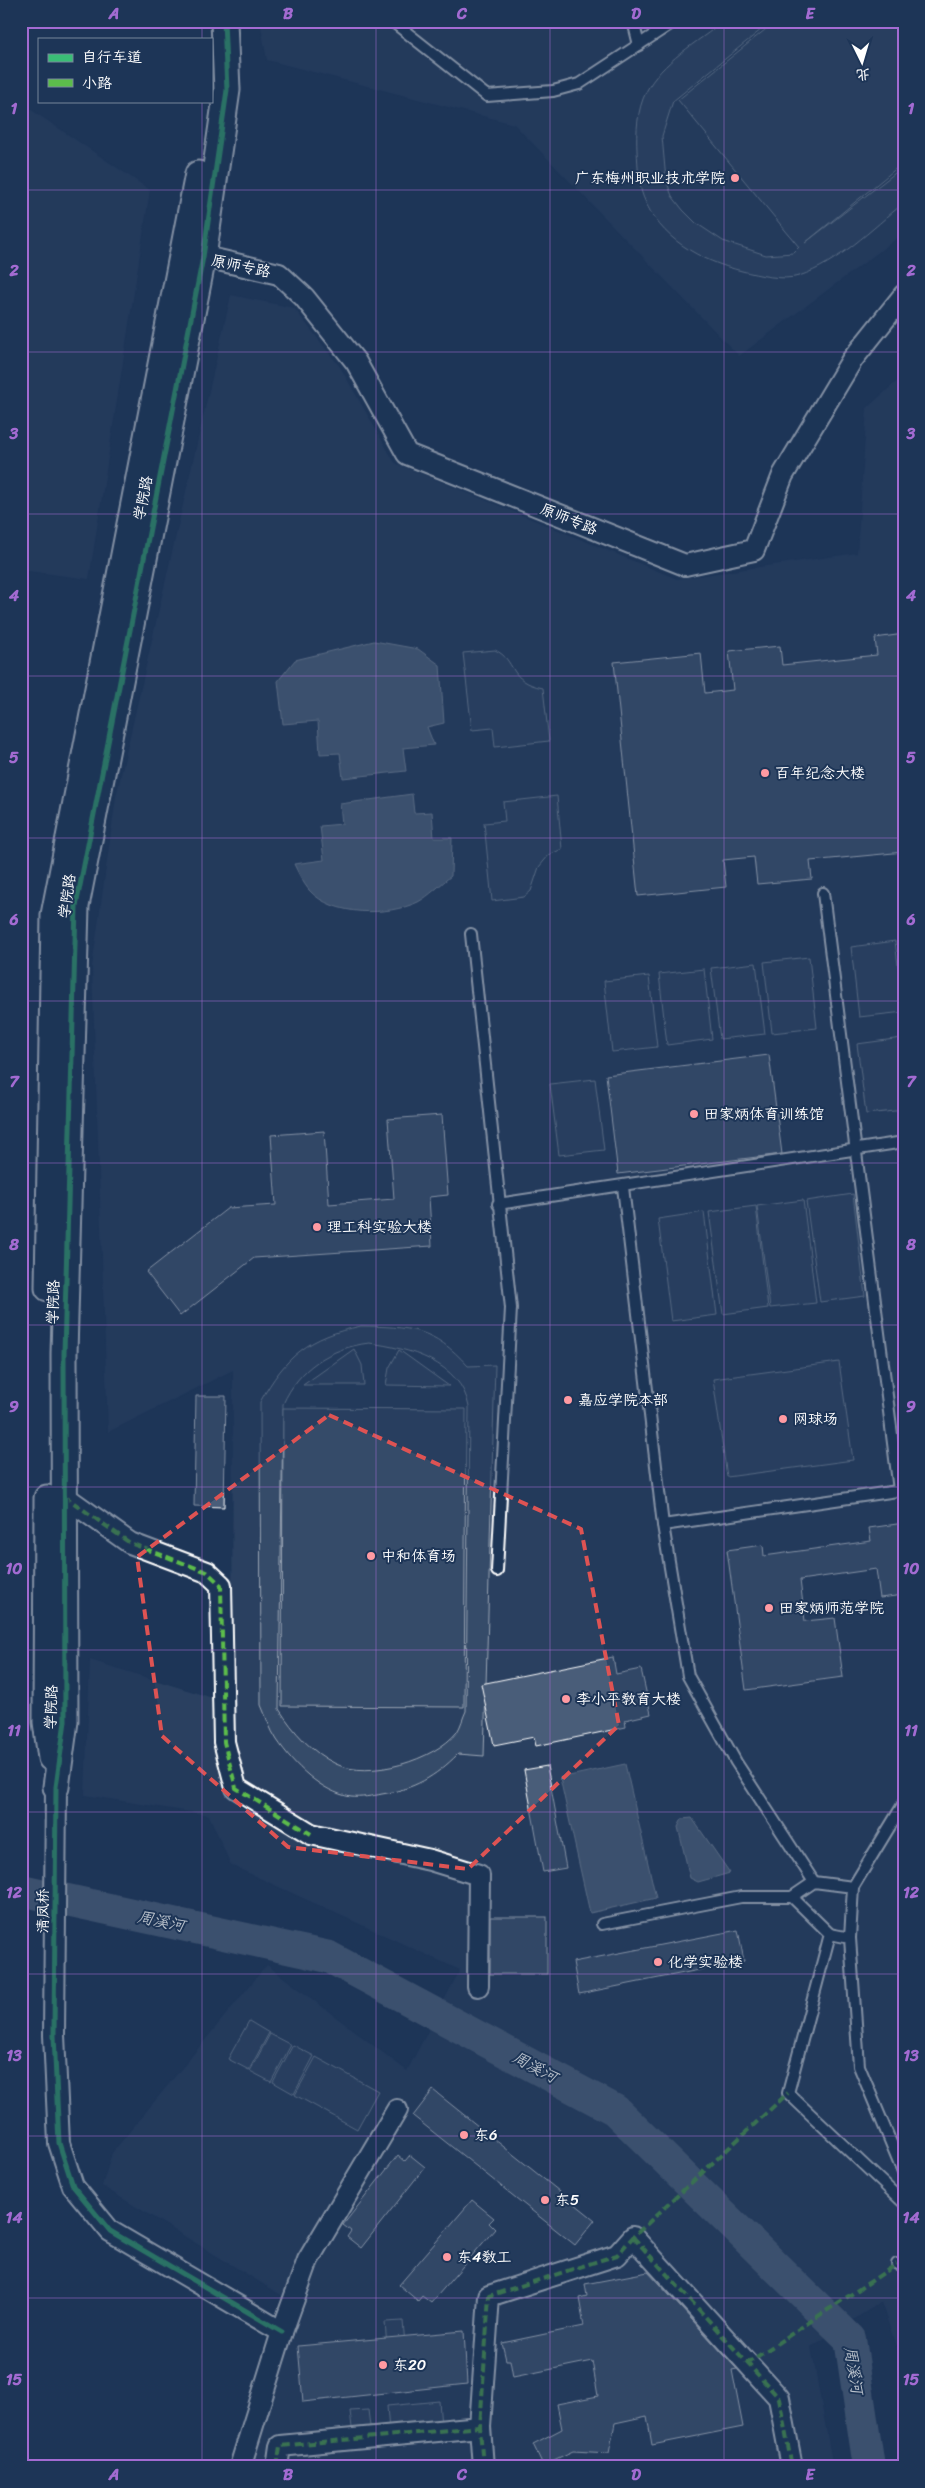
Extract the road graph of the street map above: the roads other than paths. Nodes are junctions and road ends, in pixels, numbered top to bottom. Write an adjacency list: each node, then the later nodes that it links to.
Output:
1 (210, 21): 6 (street, 学院路)
2 (224, 21): 11 (street, 学院路)
3 (392, 21): 7 (lane)
4 (633, 21): 7 (lane)
5 (675, 21): 7 (lane)
6 (211, 38)
7 (639, 45)
8 (212, 66): 9 (street, 学院路)
9 (212, 99)
10 (212, 102): 11 (street, 学院路)
11 (193, 254): 12 (street, 原师专路); 20 (street, 学院路); 23 (street, 学院路)
12 (904, 295)
13 (823, 893): 16 (lane)
14 (471, 934): 18 (lane)
15 (904, 1142): 16 (lane)
16 (854, 1150): 17 (lane); 19 (lane)
17 (623, 1187): 18 (lane); 21 (lane)
18 (498, 1204): 22 (lane)
19 (901, 1490): 21 (lane)
20 (64, 1496): 23 (street, 学院路); 31 (street)
21 (663, 1525): 25 (lane)
22 (497, 1571)
23 (56, 1787): 35 (street, 清凤桥)
24 (904, 1803): 26 (lane)
25 (814, 1882): 26 (lane); 27 (lane)
26 (853, 1887): 30 (lane)
27 (792, 1897): 28 (lane); 29 (lane)
28 (602, 1924)
29 (830, 1934): 30 (lane); 34 (lane)
30 (850, 1938): 33 (lane)
31 (478, 1986)
32 (397, 2110): 35 (street)
33 (904, 2174)
34 (904, 2203)
35 (282, 2332): 37 (street)
36 (480, 2427): 38 (street); 39 (street); 40 (street)
37 (240, 2467)
38 (277, 2467)
39 (483, 2467)
40 (792, 2467)

